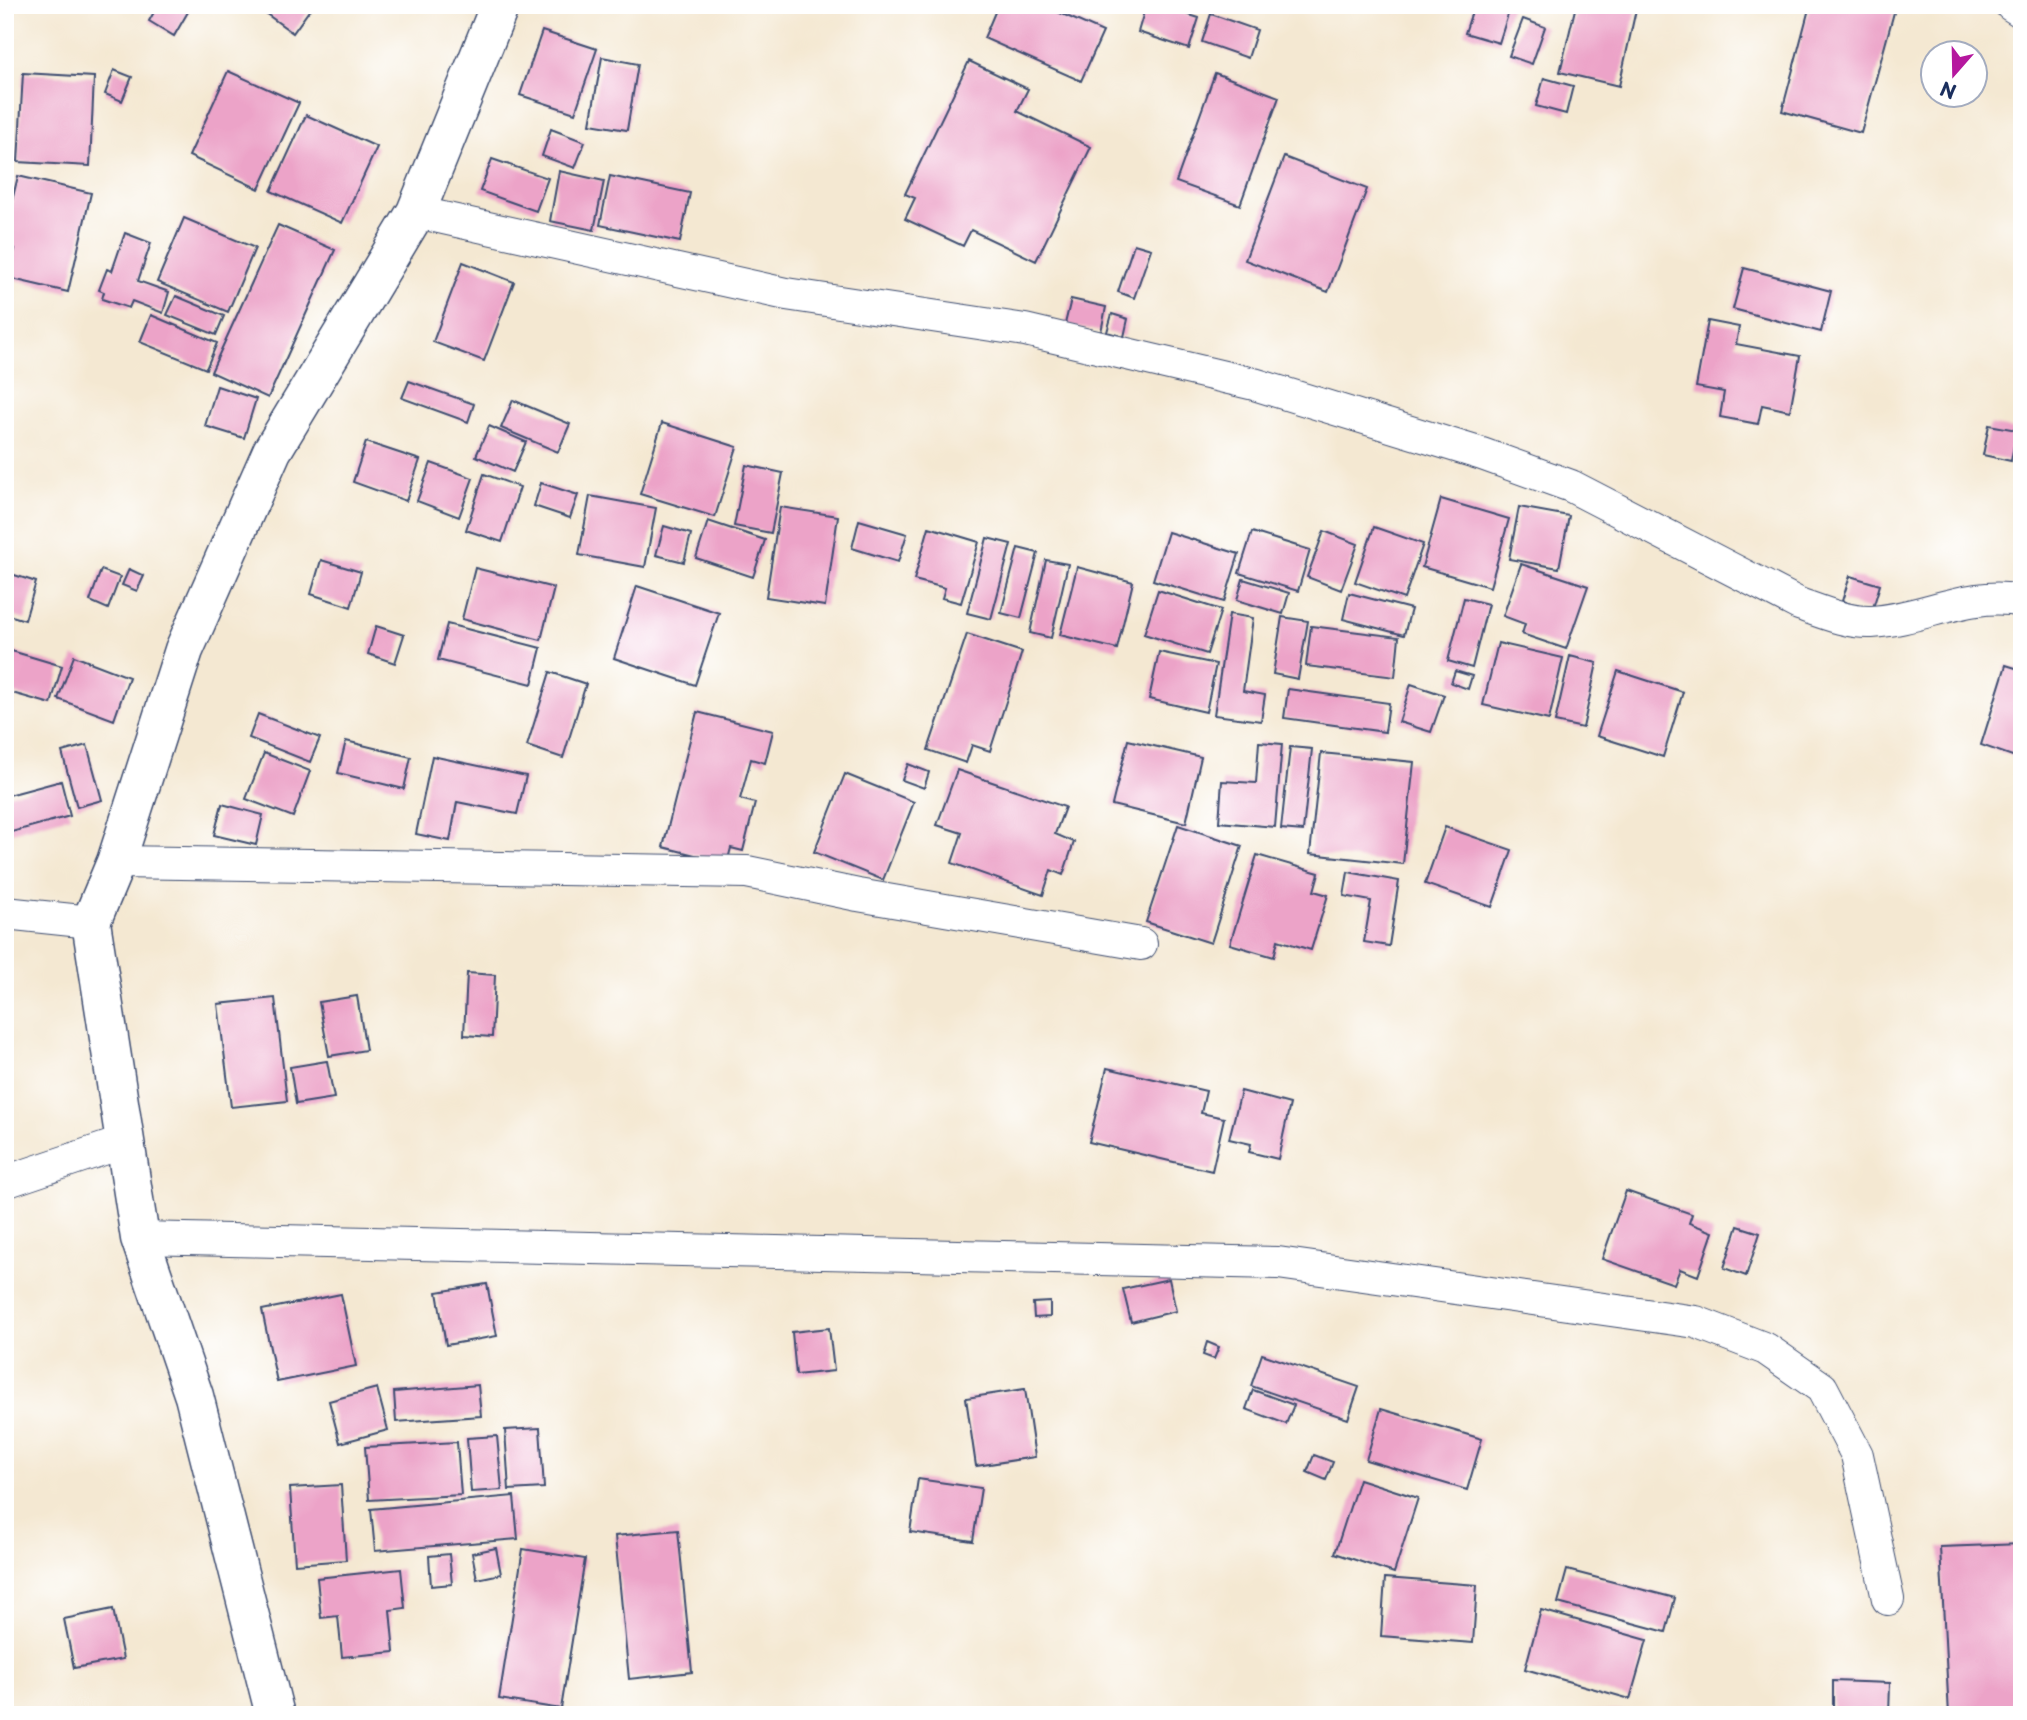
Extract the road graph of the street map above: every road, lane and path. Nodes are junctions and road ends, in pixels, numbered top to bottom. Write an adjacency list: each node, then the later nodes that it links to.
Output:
1 (499, 5): 4 (street)
2 (2011, 5): 3 (street)
3 (2022, 12)
4 (416, 212): 5 (street); 6 (street)
5 (2022, 601)
6 (116, 862): 8 (street); 9 (street)
7 (5, 913): 8 (street)
8 (92, 922): 10 (street)
9 (1140, 944)
10 (124, 1142): 11 (street); 12 (street)
11 (5, 1182)
12 (140, 1238): 13 (street); 14 (street)
13 (1888, 1599)
14 (275, 1715)

